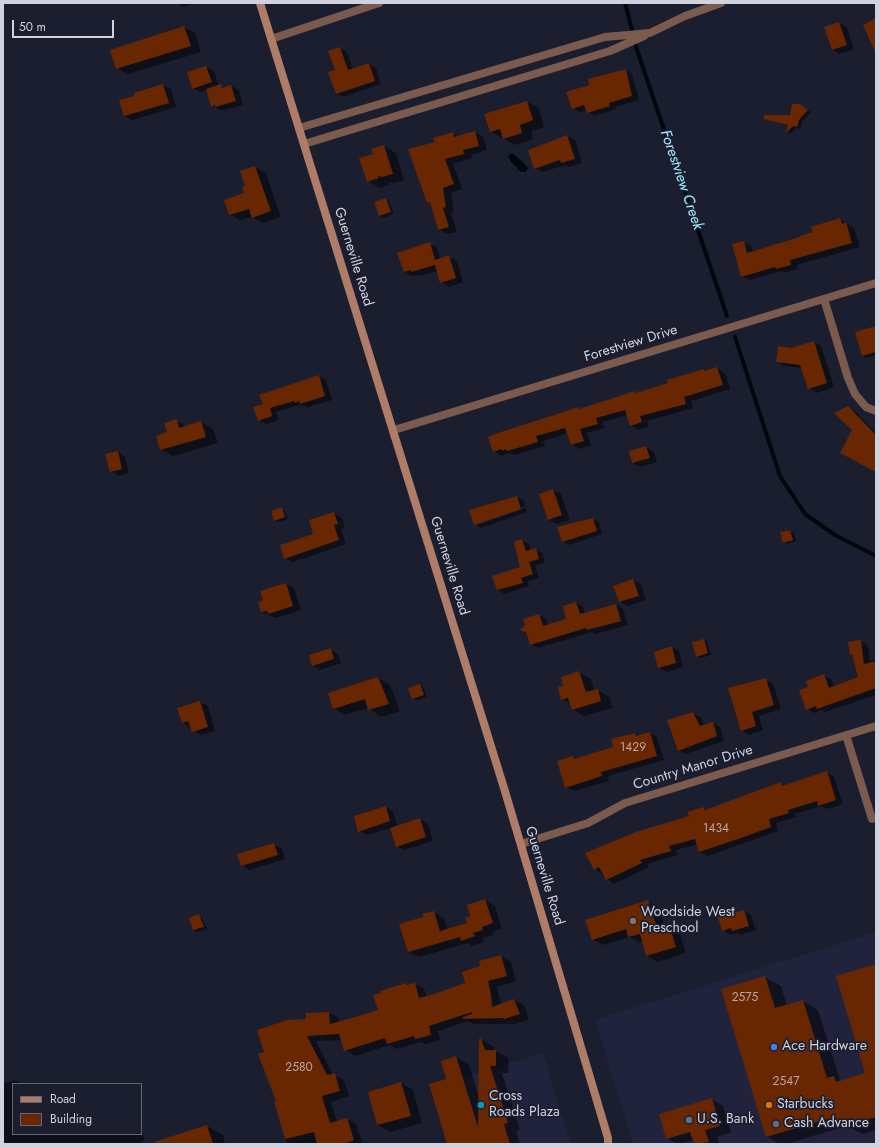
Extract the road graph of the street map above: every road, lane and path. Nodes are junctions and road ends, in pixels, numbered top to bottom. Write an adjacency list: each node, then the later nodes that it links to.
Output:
1 (260, 3): 5 (main road, Guerneville Road)
2 (379, 3): 5 (street)
3 (721, 3): 4 (street)
4 (650, 33): 6 (street); 7 (street)
5 (271, 39): 6 (main road, Guerneville Road)
6 (299, 128): 7 (main road, Guerneville Road)
7 (304, 144): 11 (main road, Guerneville Road)
8 (876, 283): 9 (street, Forestview Drive)
9 (824, 299): 10 (street); 11 (street, Forestview Drive)
10 (876, 411)
11 (394, 430): 15 (main road, Guerneville Road)
12 (876, 726): 13 (street, Country Manor Drive)
13 (846, 735): 14 (street); 15 (street, Country Manor Drive)
14 (872, 818)
15 (521, 844): 16 (main road, Guerneville Road)
16 (609, 1142)

